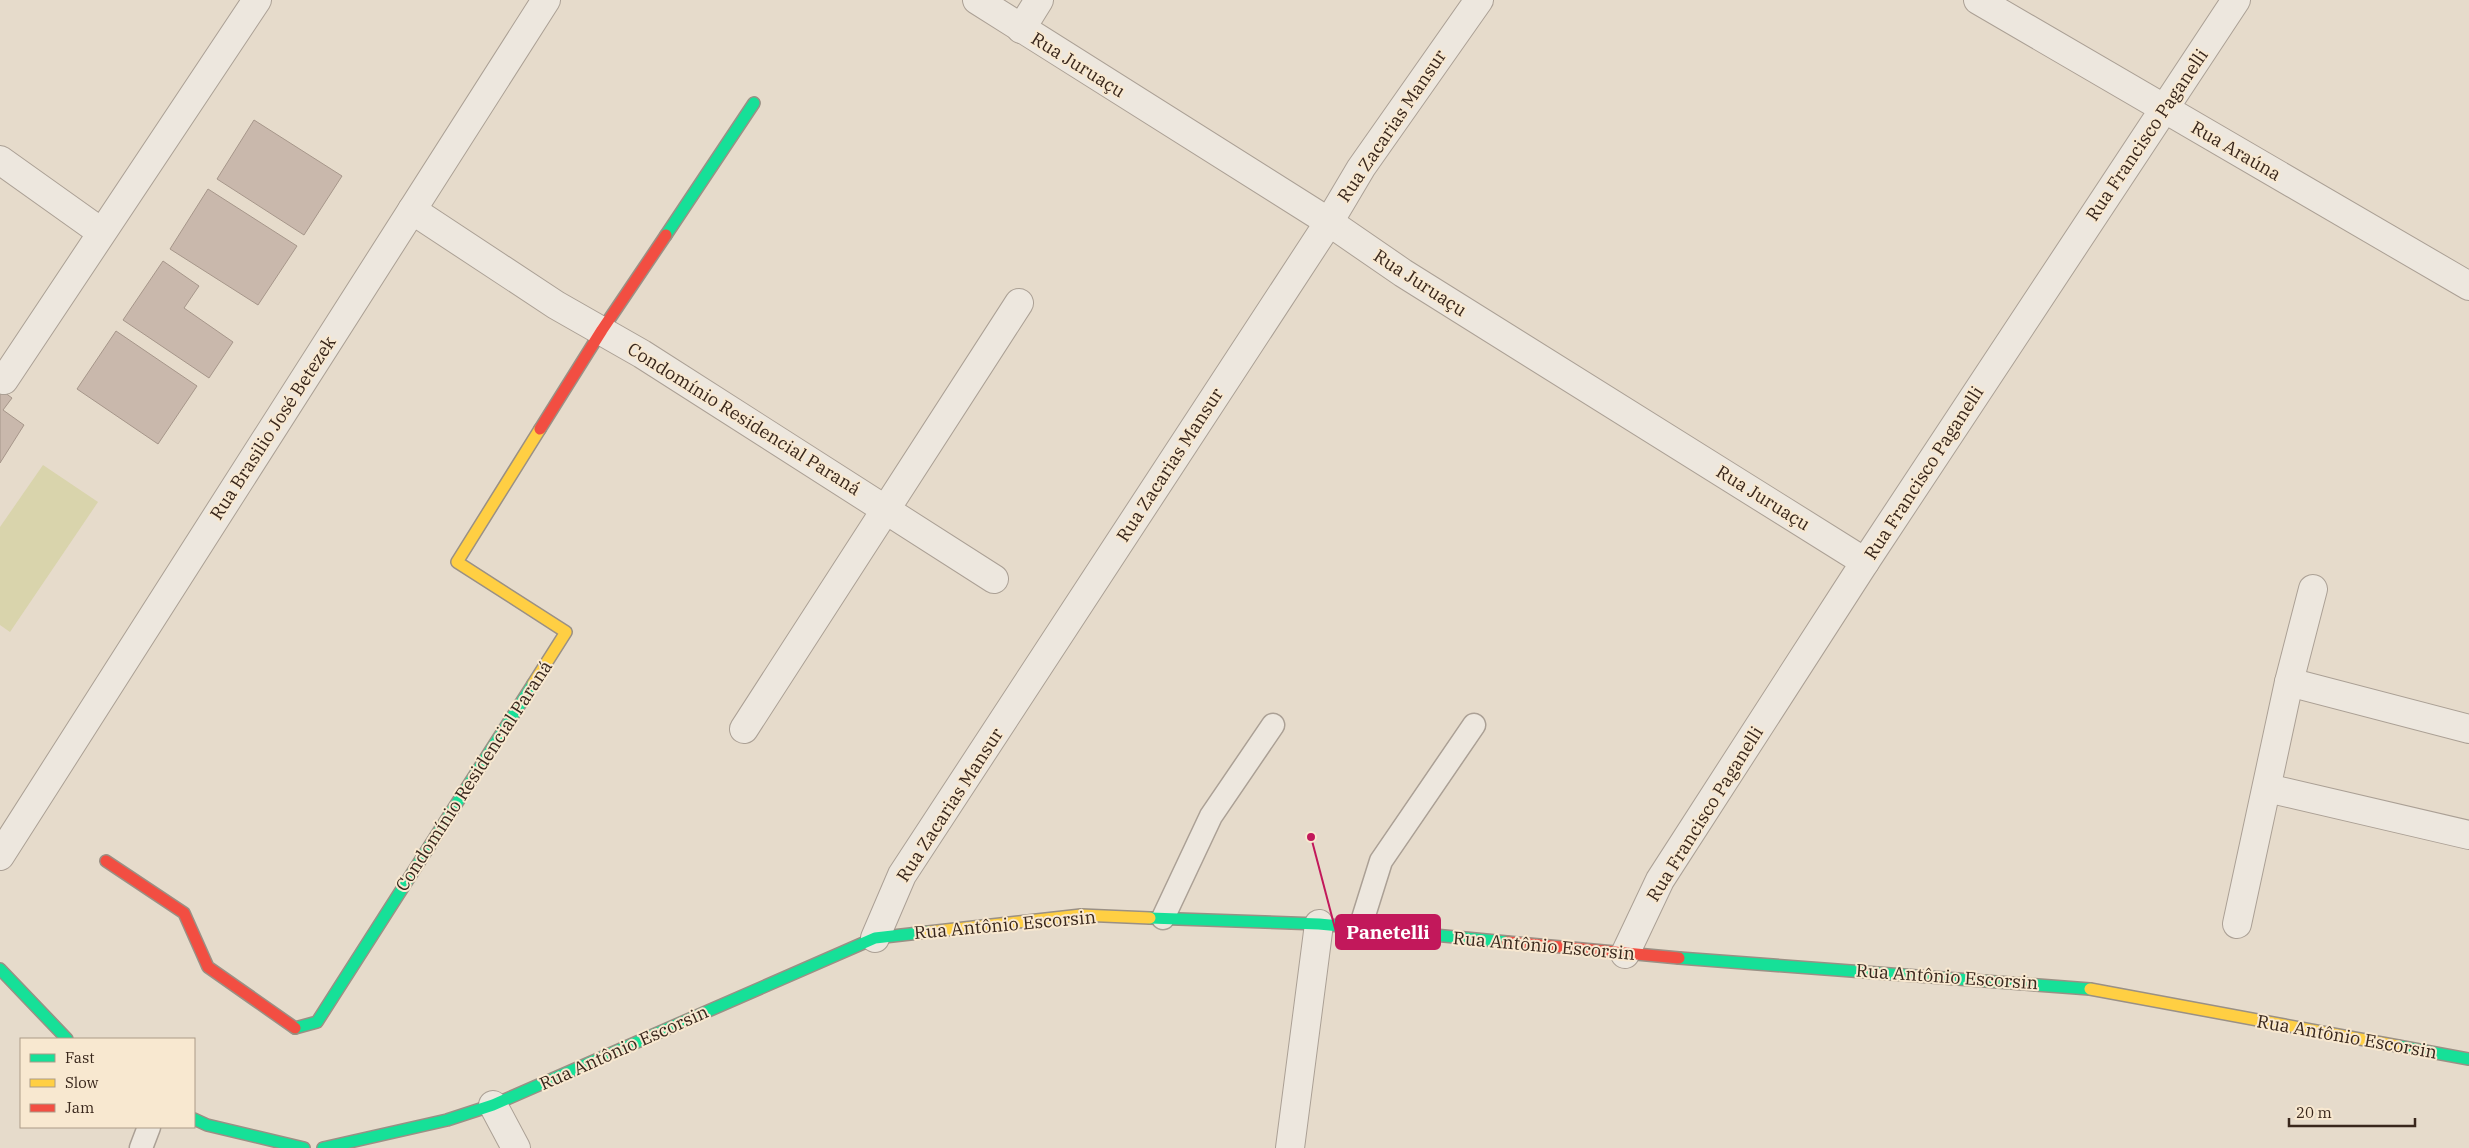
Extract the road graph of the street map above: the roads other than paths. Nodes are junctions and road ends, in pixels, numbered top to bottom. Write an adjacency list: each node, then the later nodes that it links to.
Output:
1 (257, 0): 14 (street)
2 (546, 0): 12 (street, Rua Brasilio José Betezek)
3 (977, 0): 8 (street, Rua Juruaçu)
4 (1039, 0): 8 (street)
5 (1479, 0): 13 (street, Rua Zacarias Mansur)
6 (1978, 0): 10 (street, Rua Araúna)
7 (2236, 0): 10 (street, Rua Francisco Paganelli)
8 (1020, 29): 13 (street, Rua Juruaçu)
9 (754, 103): 17 (main road, Condomínio Residencial Paraná)
10 (2164, 109): 15 (street, Rua Araúna); 20 (street, Rua Francisco Paganelli)
11 (0, 160): 14 (street)
12 (412, 210): 17 (street, Condomínio Residencial Paraná); 30 (street, Rua Brasilio José Betezek)
13 (1329, 222): 20 (street, Rua Juruaçu); 36 (street, Rua Zacarias Mansur)
14 (101, 232): 18 (street)
15 (2469, 286)
16 (1019, 302): 19 (street)
17 (602, 330): 19 (street, Condomínio Residencial Paraná); 31 (main road, Condomínio Residencial Paraná)
18 (4, 380)
19 (886, 510): 21 (street, Condomínio Residencial Paraná); 26 (street)
20 (1865, 562): 37 (street, Rua Francisco Paganelli)
21 (994, 579)
22 (2313, 588): 23 (street)
23 (2289, 682): 27 (street); 28 (street)
24 (1273, 725): 32 (lane)
25 (1474, 725): 35 (lane)
26 (744, 729)
27 (2469, 729)
28 (2268, 788): 29 (street); 34 (street)
29 (2469, 835)
30 (0, 856)
31 (106, 860)
32 (1162, 918): 33 (main road, Rua Antônio Escorsin); 36 (main road, Rua Antônio Escorsin)
33 (1319, 924): 35 (main road, Rua Antônio Escorsin); 48 (street)
34 (2237, 924)
35 (1360, 928): 37 (main road, Rua Antônio Escorsin)
36 (875, 938): 41 (main road, Rua Antônio Escorsin)
37 (1625, 954): 40 (main road, Rua Antônio Escorsin)
38 (0, 969): 39 (main road)
39 (66, 1038)
40 (2469, 1059)
41 (493, 1105): 46 (main road, Rua Antônio Escorsin); 47 (street)
42 (195, 1119): 45 (main road)
43 (149, 1128): 44 (lane)
44 (141, 1148)
45 (304, 1148)
46 (323, 1148)
47 (516, 1148)
48 (1290, 1148)

